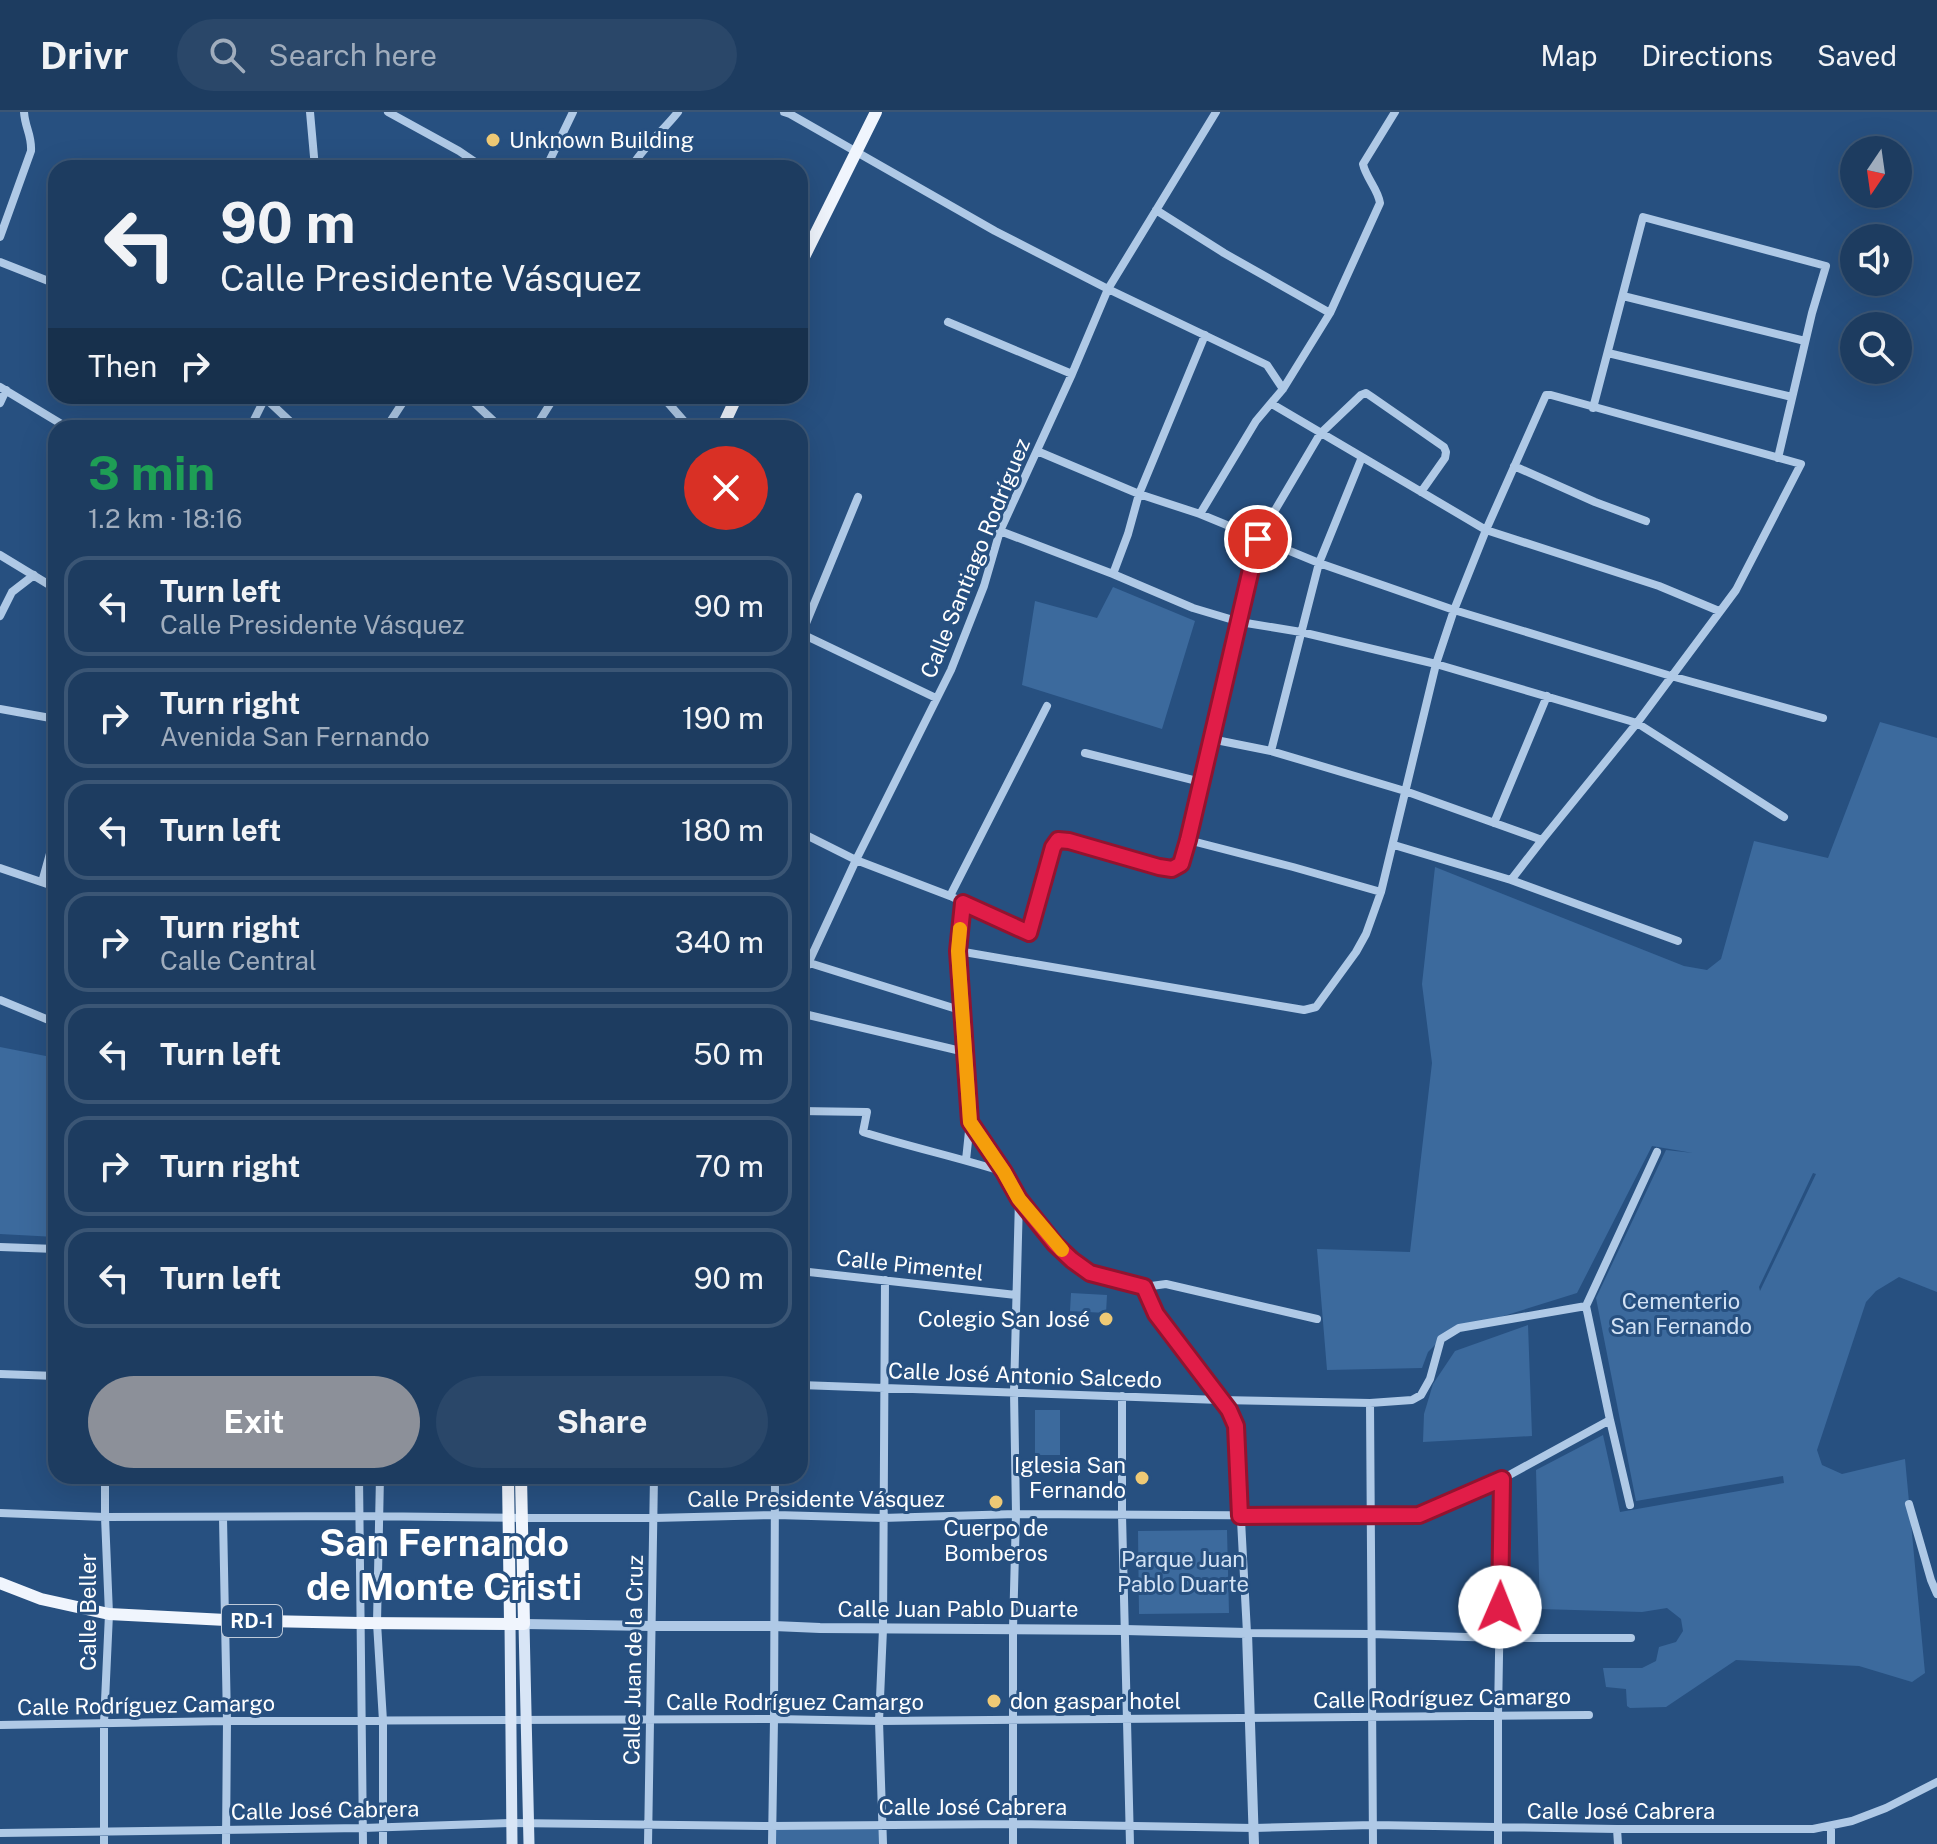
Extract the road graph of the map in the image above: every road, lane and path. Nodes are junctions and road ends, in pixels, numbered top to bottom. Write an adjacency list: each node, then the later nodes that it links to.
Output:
1 (24, 112): 16 (street)
2 (310, 112): 11 (street)
3 (388, 112): 12 (street)
4 (573, 112): 13 (street)
5 (678, 112): 14 (street)
6 (784, 112): 10 (street)
7 (876, 112): 10 (main road)
8 (1216, 112): 15 (street, Calle Santiago Rodríguez)
9 (1395, 112): 22 (street)
10 (855, 152): 17 (main road); 20 (street)
11 (314, 160)
12 (472, 160)
13 (550, 160)
14 (636, 160)
15 (1156, 210): 20 (street, Calle Santiago Rodríguez); 22 (street)
16 (0, 237)
17 (808, 249)
18 (0, 262): 19 (street)
19 (48, 281)
20 (1108, 289): 24 (street); 27 (street, Calle Santiago Rodríguez)
21 (1623, 296): 25 (street); 25 (street); 26 (street)
22 (1330, 313): 29 (street)
23 (948, 322): 27 (street)
24 (1205, 335): 29 (street); 47 (street)
25 (1805, 341): 30 (street)
26 (1608, 353): 30 (street); 36 (street)
27 (1072, 374): 42 (street, Calle Santiago Rodríguez)
28 (3, 388): 31 (street); 37 (street)
29 (1283, 389): 35 (street)
30 (1792, 397): 44 (street)
31 (0, 403)
32 (271, 404): 38 (street)
33 (476, 404): 39 (street)
34 (669, 404): 40 (street)
35 (1272, 404): 41 (street); 49 (street)
36 (1593, 408): 44 (street); 45 (street)
37 (55, 420)
38 (288, 420)
39 (492, 420)
40 (683, 420)
41 (1320, 434): 43 (street); 46 (street); 53 (street)
42 (1037, 451): 47 (street); 52 (street, Calle Santiago Rodríguez)
43 (1362, 457): 46 (street); 55 (street)
44 (1778, 458): 60 (street)
45 (1514, 466): 50 (street); 51 (street)
46 (1421, 492): 51 (street)
47 (1139, 494): 49 (street); 56 (street)
48 (858, 497): 62 (street)
49 (1200, 514): 53 (street)
50 (1646, 521)
51 (1486, 530): 59 (street); 60 (street)
52 (1000, 531): 56 (street); 69 (street, Calle Santiago Rodríguez)
53 (1258, 539): 55 (street); 63 (street)
54 (0, 555): 57 (street)
55 (1319, 563): 59 (street); 64 (street)
56 (1113, 574): 63 (street)
57 (34, 575): 58 (street); 61 (street)
58 (48, 584)
59 (1454, 610): 66 (street); 67 (street)
60 (1719, 611): 67 (street)
61 (0, 616)
62 (808, 618)
63 (1240, 622): 64 (street); 75 (street)
64 (1301, 632): 66 (street); 76 (street)
65 (808, 638): 69 (street)
66 (1436, 664): 68 (street); 79 (street)
67 (1671, 676): 73 (street); 74 (street)
68 (1547, 696): 74 (street); 81 (street)
69 (936, 698): 86 (street, Calle Santiago Rodríguez)
70 (1047, 706): 93 (street)
71 (0, 709): 72 (street)
72 (48, 718)
73 (1823, 718)
74 (1637, 723): 80 (street); 84 (street)
75 (1211, 739): 76 (street); 78 (street)
76 (1271, 751): 79 (street)
77 (1085, 753): 78 (street)
78 (1201, 782): 83 (street)
79 (1405, 791): 81 (street); 85 (street)
80 (1784, 817)
81 (1494, 823): 84 (street)
82 (808, 836): 86 (street)
83 (1188, 840): 92 (street); 94 (street)
84 (1542, 840): 89 (street)
85 (1394, 845): 89 (street); 92 (street)
86 (856, 860): 93 (street); 97 (street, Calle Santiago Rodríguez)
87 (48, 862): 90 (street)
88 (0, 868): 90 (street)
89 (1511, 880): 95 (street)
90 (42, 882): 91 (street)
91 (48, 884)
92 (1381, 892): 96 (street)
93 (950, 896): 94 (street)
94 (963, 903): 96 (street)
95 (1678, 941)
96 (958, 951): 100 (street)
97 (808, 954)
98 (808, 963): 100 (street)
99 (0, 1000): 102 (street)
100 (963, 1011): 103 (street)
101 (808, 1015): 103 (street)
102 (48, 1020)
103 (965, 1052): 105 (street)
104 (808, 1111): 108 (street)
105 (970, 1122): 106 (street); 108 (street)
106 (990, 1151): 109 (street); 110 (street)
107 (1657, 1152): 118 (street)
108 (966, 1160): 109 (street)
109 (977, 1163): 110 (street)
110 (1004, 1172): 111 (street)
111 (1019, 1199): 116 (street); 117 (street)
112 (0, 1247): 113 (street)
113 (48, 1249)
114 (808, 1272): 115 (street, Calle Pimentel)
115 (885, 1280): 117 (street, Calle Pimentel); 123 (street)
116 (1144, 1287): 119 (street); 126 (street)
117 (1016, 1295): 124 (street)
118 (1586, 1306): 127 (street, Calle José Antonio Salcedo); 128 (street)
119 (1317, 1319)
120 (0, 1374): 121 (street)
121 (48, 1376)
122 (808, 1385): 123 (street, Calle José Antonio Salcedo)
123 (884, 1389): 124 (street, Calle José Antonio Salcedo); 152 (street)
124 (1014, 1392): 125 (street, Calle José Antonio Salcedo); 140 (street)
125 (1122, 1396): 126 (street, Calle José Antonio Salcedo); 142 (street)
126 (1220, 1400): 127 (street, Calle José Antonio Salcedo); 144 (street)
127 (1370, 1403): 145 (street)
128 (1610, 1420): 129 (street, Calle Presidente Vásquez); 138 (street)
129 (1502, 1479): 145 (street, Calle Presidente Vásquez); 168 (street)
130 (105, 1484): 146 (street, Calle Beller)
131 (359, 1484): 143 (street)
132 (380, 1484): 147 (street)
133 (508, 1484): 149 (main road)
134 (521, 1484): 150 (main road)
135 (654, 1484): 151 (street, Calle Juan de la Cruz)
136 (775, 1484): 141 (street)
137 (1909, 1504): 154 (street)
138 (1630, 1505)
139 (0, 1513): 146 (street, Calle Presidente Vásquez)
140 (1016, 1514): 142 (street, Calle Presidente Vásquez); 152 (street, Calle Presidente Vásquez); 164 (street)
141 (776, 1515): 151 (street, Calle Presidente Vásquez); 152 (street, Calle Presidente Vásquez); 162 (street)
142 (1122, 1515): 144 (street, Calle Presidente Vásquez); 165 (street)
143 (360, 1516): 147 (street, Calle Presidente Vásquez); 148 (street, Calle Presidente Vásquez); 157 (street)
144 (1240, 1516): 145 (street, Calle Presidente Vásquez); 166 (street)
145 (1371, 1516): 167 (street)
146 (105, 1517): 148 (street, Calle Presidente Vásquez); 155 (street, Calle Beller)
147 (379, 1517): 149 (street, Calle Presidente Vásquez); 158 (street)
148 (223, 1518): 156 (street)
149 (508, 1518): 150 (street, Calle Presidente Vásquez); 159 (main road)
150 (523, 1518): 151 (street, Calle Presidente Vásquez); 160 (main road)
151 (654, 1518): 161 (street, Calle Juan de la Cruz)
152 (882, 1518): 163 (street)
153 (0, 1583): 155 (main road, RD-1)
154 (1937, 1594)
155 (109, 1614): 156 (main road, RD-1); 184 (street, Calle Beller)
156 (226, 1620): 157 (main road, RD-1); 178 (street)
157 (360, 1623): 158 (main road, RD-1); 179 (street)
158 (377, 1623): 159 (main road, RD-1); 180 (street)
159 (510, 1623): 160 (main road, RD-1); 181 (main road)
160 (524, 1624): 161 (street, Calle Juan Pablo Duarte / RD-1); 182 (main road)
161 (652, 1626): 162 (street, Calle Juan Pablo Duarte / RD-1); 174 (street, Calle Juan de la Cruz)
162 (774, 1626): 163 (street, Calle Juan Pablo Duarte / RD-1); 175 (street)
163 (883, 1629): 164 (street, Calle Juan Pablo Duarte / RD-1); 183 (street)
164 (1013, 1629): 165 (street, Calle Juan Pablo Duarte / RD-1); 177 (street)
165 (1125, 1630): 166 (street, Calle Juan Pablo Duarte / RD-1); 176 (street)
166 (1247, 1633): 167 (street, Calle Juan Pablo Duarte); 172 (street)
167 (1371, 1634): 168 (street, Calle Juan Pablo Duarte); 173 (street)
168 (1499, 1638): 169 (street, Calle Juan Pablo Duarte); 170 (street)
169 (1631, 1638)
170 (1498, 1715): 171 (street, Calle Rodríguez Camargo); 173 (street, Calle Rodríguez Camargo); 199 (street)
171 (1589, 1715)
172 (1251, 1718): 173 (street, Calle Rodríguez Camargo); 176 (street, Calle Rodríguez Camargo); 198 (street)
173 (1372, 1718): 192 (street)
174 (650, 1719): 175 (street, Calle Rodríguez Camargo); 182 (street, Calle Rodríguez Camargo); 190 (street, Calle Juan de la Cruz)
175 (774, 1719): 183 (street, Calle Rodríguez Camargo); 193 (street)
176 (1127, 1719): 177 (street, Calle Rodríguez Camargo); 194 (street)
177 (1013, 1720): 183 (street, Calle Rodríguez Camargo); 189 (street)
178 (227, 1721): 179 (street, Calle Rodríguez Camargo); 184 (street, Calle Rodríguez Camargo); 201 (street)
179 (363, 1721): 180 (street, Calle Rodríguez Camargo); 197 (street)
180 (383, 1721): 181 (street, Calle Rodríguez Camargo); 195 (street)
181 (510, 1721): 182 (street, Calle Rodríguez Camargo); 187 (main road)
182 (525, 1721): 188 (main road)
183 (879, 1721): 191 (street)
184 (104, 1723): 185 (street, Calle Rodríguez Camargo); 203 (street, Calle Beller)
185 (0, 1725)
186 (1937, 1782): 196 (street, Calle José Cabrera)
187 (511, 1823): 188 (street, Calle José Cabrera); 195 (street, Calle José Cabrera); 208 (main road)
188 (529, 1824): 190 (street, Calle José Cabrera); 209 (main road)
189 (1013, 1824): 191 (street, Calle José Cabrera); 194 (street, Calle José Cabrera); 213 (street)
190 (647, 1825): 193 (street, Calle José Cabrera); 210 (street, Calle Juan de la Cruz)
191 (882, 1825): 193 (street, Calle José Cabrera); 212 (street)
192 (1373, 1825): 198 (street, Calle José Cabrera); 199 (street, Calle José Cabrera); 216 (street)
193 (772, 1826): 211 (street)
194 (1129, 1826): 198 (street, Calle José Cabrera); 214 (street)
195 (383, 1827): 197 (street, Calle José Cabrera); 207 (street)
196 (1831, 1827): 200 (street, Calle José Cabrera); 219 (street)
197 (363, 1828): 201 (street, Calle José Cabrera); 206 (street)
198 (1254, 1828): 215 (street)
199 (1497, 1828): 200 (street, Calle José Cabrera); 217 (street)
200 (1617, 1829): 218 (street)
201 (226, 1830): 203 (street, Calle José Cabrera); 205 (street)
202 (0, 1833): 203 (street, Calle José Cabrera)
203 (104, 1833): 204 (street, Calle Beller)
204 (104, 1844)
205 (226, 1844)
206 (363, 1844)
207 (383, 1844)
208 (512, 1844)
209 (529, 1844)
210 (648, 1844)
211 (772, 1844)
212 (883, 1844)
213 (1013, 1844)
214 (1130, 1844)
215 (1254, 1844)
216 (1373, 1844)
217 (1498, 1844)
218 (1618, 1844)
219 (1831, 1844)

